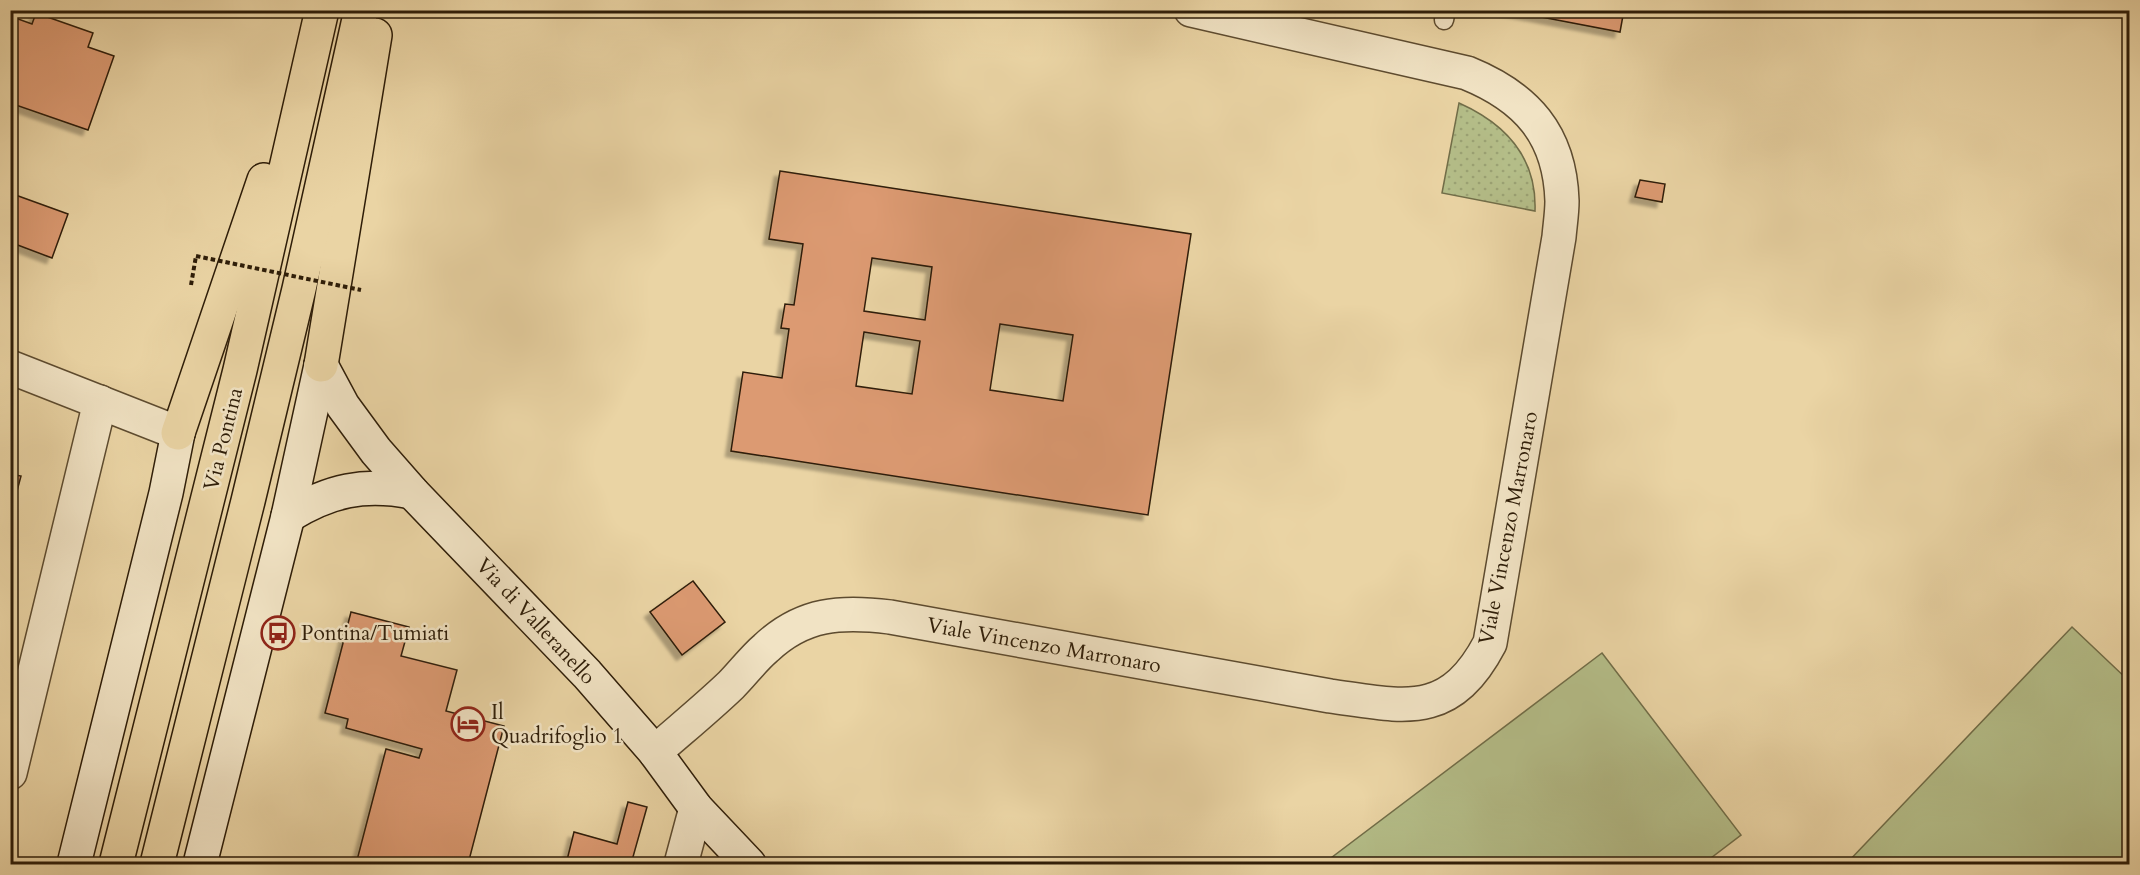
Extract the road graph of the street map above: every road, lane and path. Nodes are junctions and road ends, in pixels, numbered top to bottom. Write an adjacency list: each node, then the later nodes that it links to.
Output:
1 (311, 10): 11 (highway)
2 (322, 10): 18 (highway, Via Pontina)
3 (361, 10): 19 (highway, Via Pontina)
4 (379, 10): 8 (highway)
5 (1210, 13): 14 (street, Viale Vincenzo Marronaro)
6 (196, 256): 7 (path, bridge)
7 (361, 290)
8 (321, 365): 12 (street, Via di Valleranello); 13 (street)
9 (10, 367): 10 (street)
10 (100, 402): 11 (street); 15 (street)
11 (178, 434): 17 (street, Via Pontina)
12 (412, 492): 13 (street); 14 (street, Via di Valleranello)
13 (288, 516): 20 (street)
14 (655, 752): 16 (street, Via di Valleranello)
15 (10, 773)
16 (696, 808): 21 (street); 22 (street, Via di Valleranello)
17 (74, 864)
18 (116, 864)
19 (157, 864)
20 (200, 864)
21 (681, 864)
22 (749, 864)

